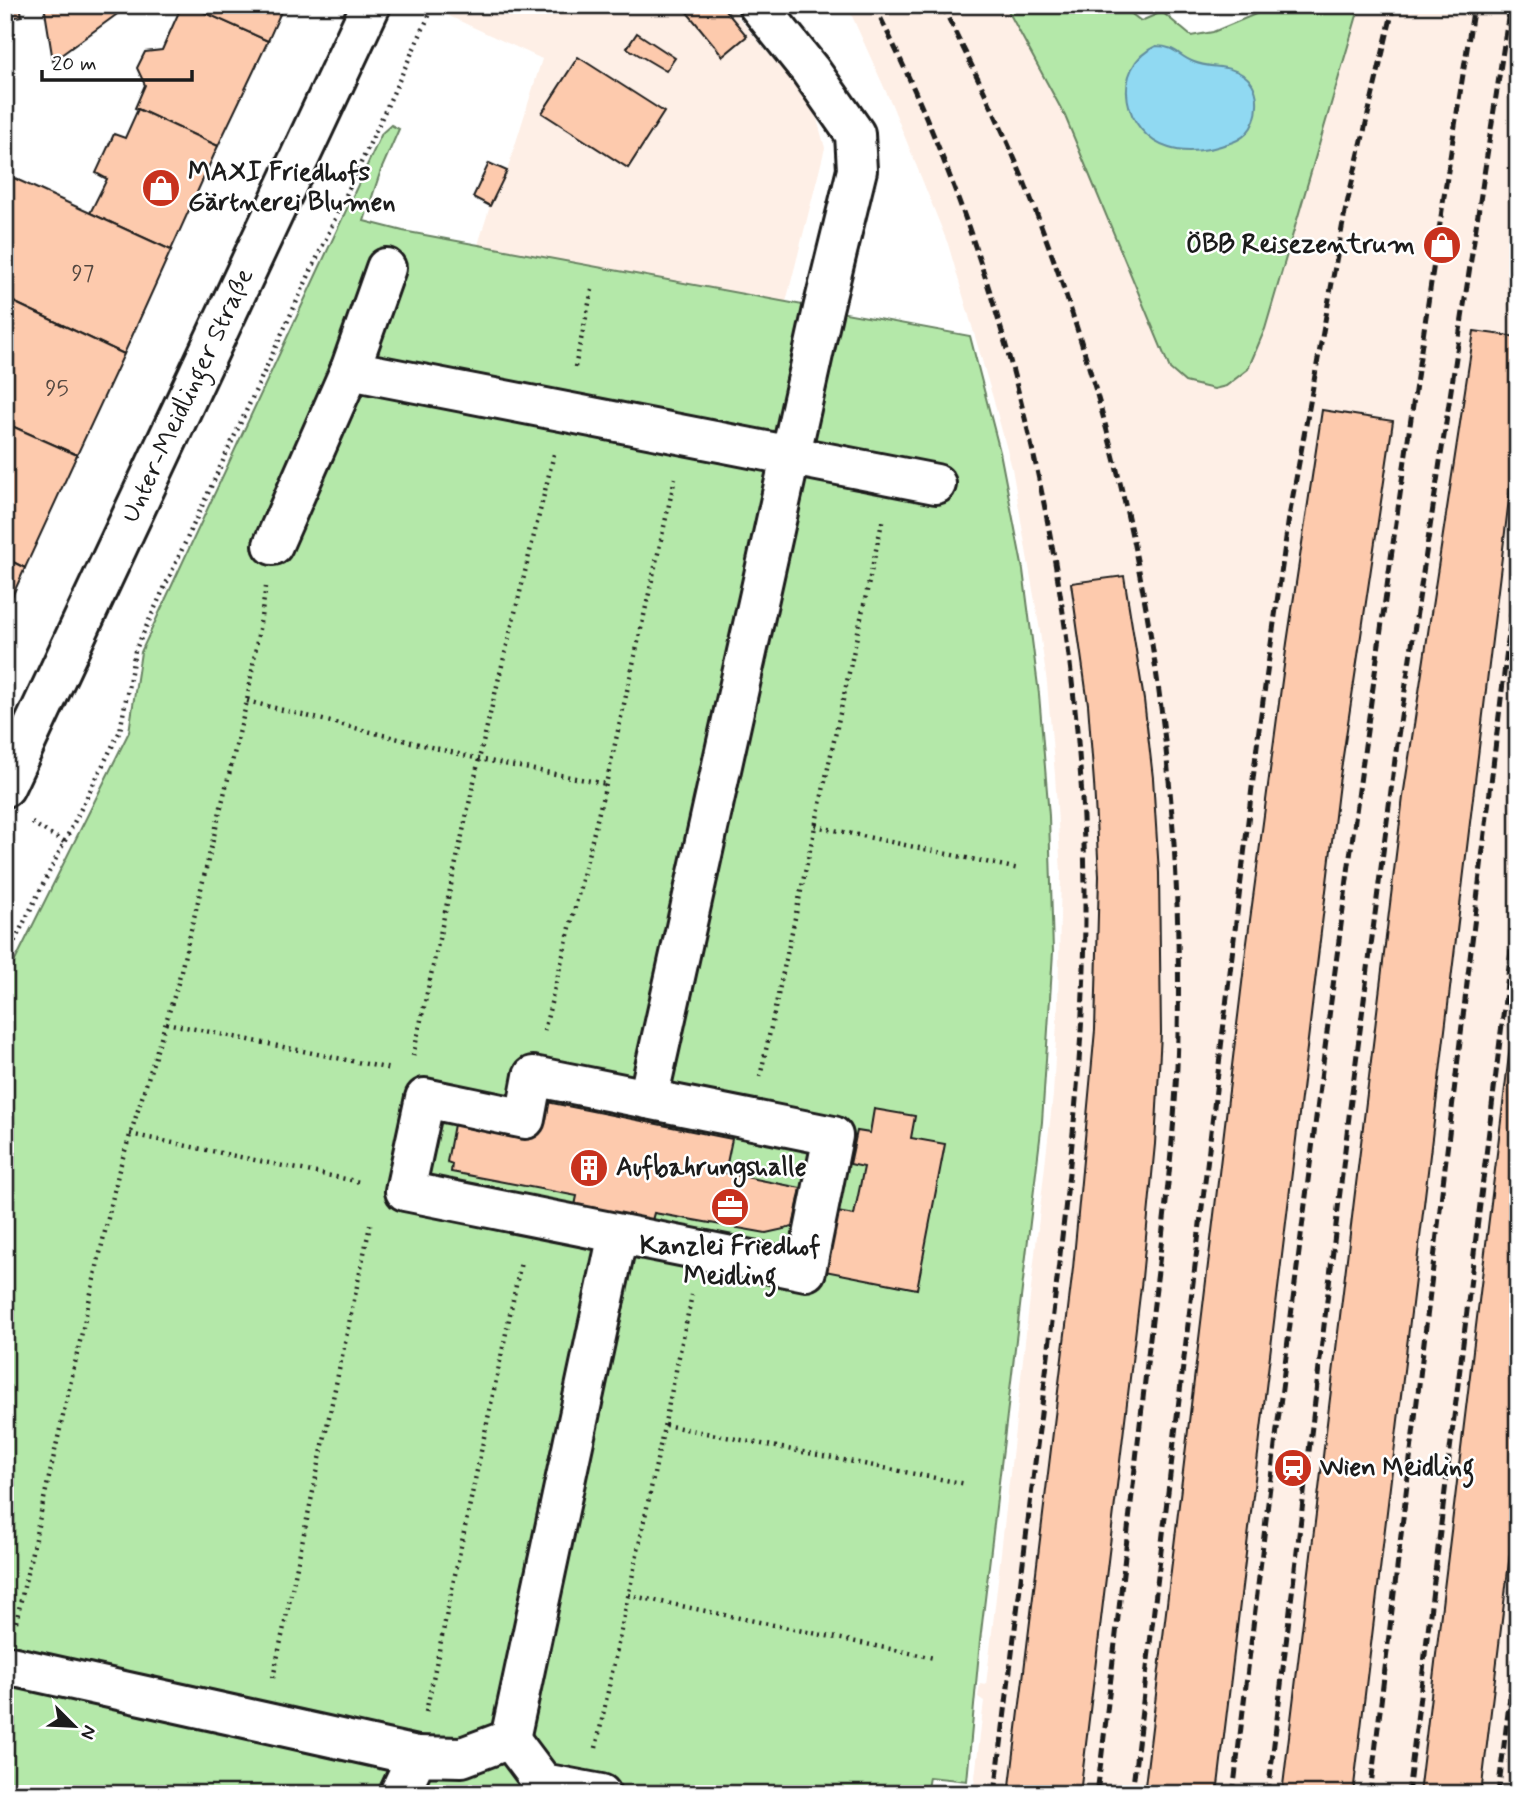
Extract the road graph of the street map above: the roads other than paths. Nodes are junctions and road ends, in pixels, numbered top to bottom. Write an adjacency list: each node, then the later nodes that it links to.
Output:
1 (371, 5): 8 (street, Unter-Meidlinger Straße)
2 (758, 5): 5 (street)
3 (386, 268): 4 (street)
4 (350, 370): 5 (street); 7 (street)
5 (791, 455): 6 (street); 9 (street)
6 (936, 484)
7 (273, 545)
8 (5, 787)
9 (648, 1099): 10 (street); 10 (street)
10 (618, 1234): 12 (street)
11 (6, 1666): 13 (street)
12 (510, 1739): 13 (street); 14 (street)
13 (417, 1756): 15 (street)
14 (594, 1792)
15 (399, 1794)

